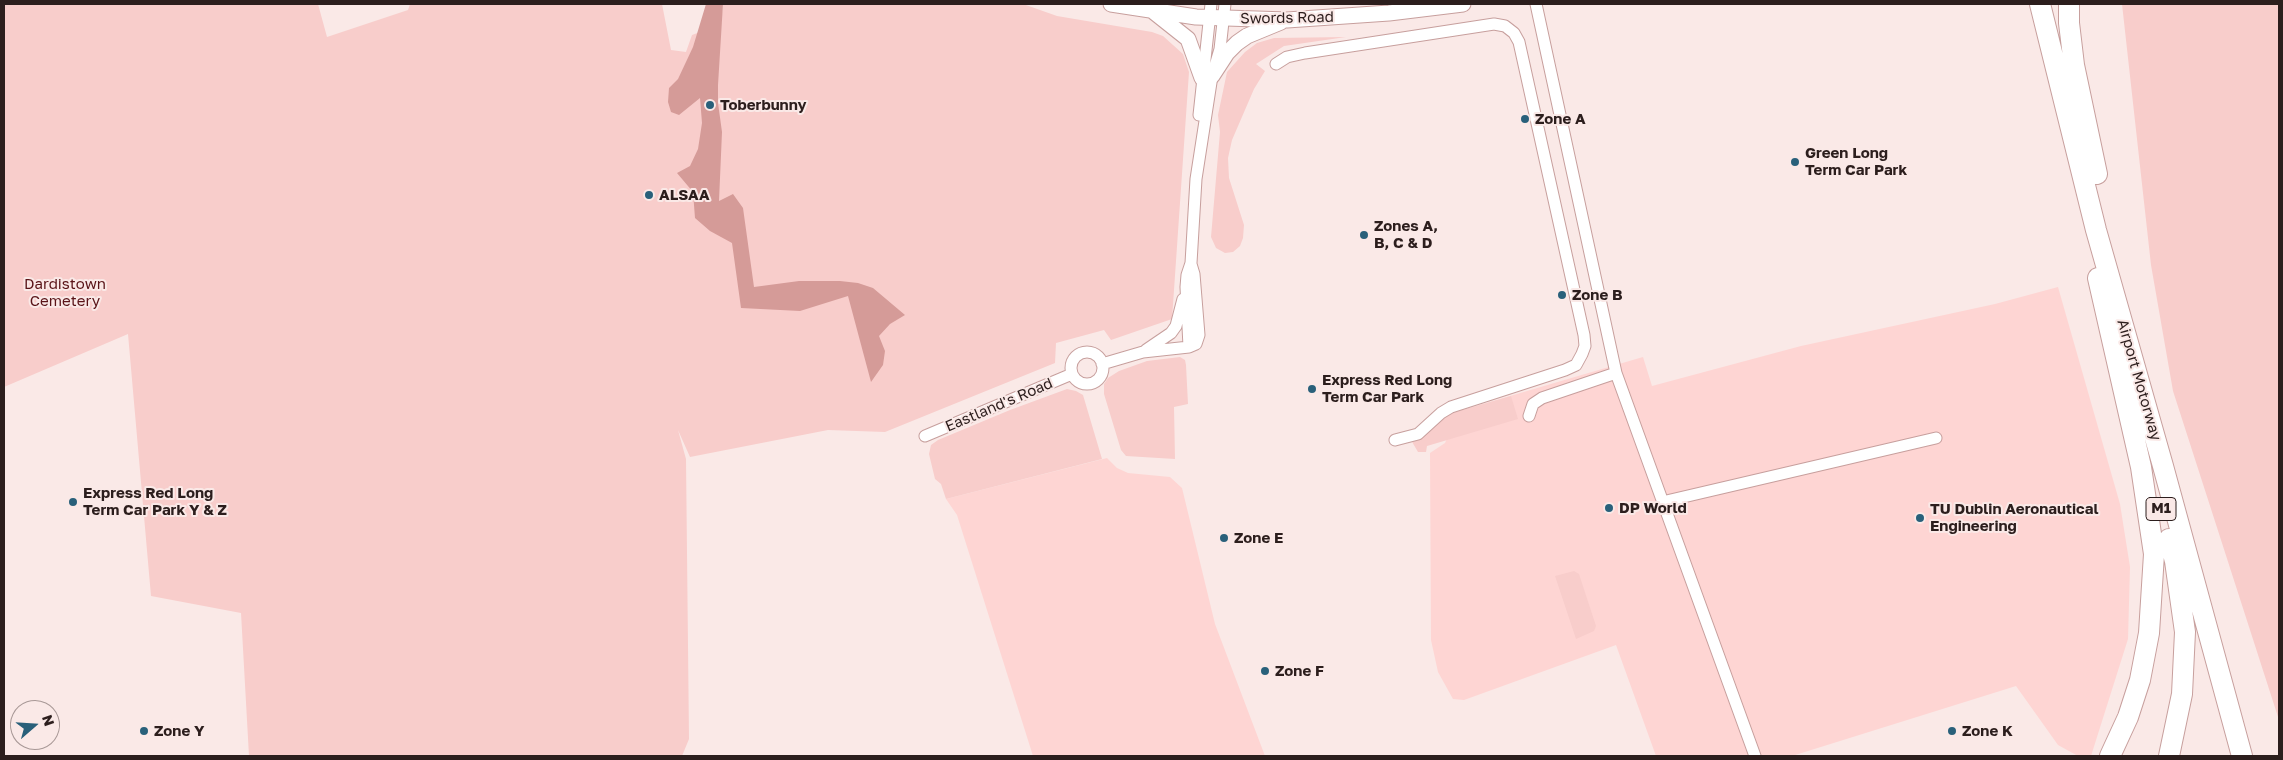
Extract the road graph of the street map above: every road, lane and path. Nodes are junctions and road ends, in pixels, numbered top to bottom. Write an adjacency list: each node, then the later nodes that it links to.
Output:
1 (1111, 4): 7 (main road, Swords Road)
2 (1463, 4): 9 (main road, Swords Road)
3 (1536, 4): 19 (street)
4 (2029, 4): 13 (highway, Airport Motorway / M1)
5 (2040, 4): 15 (highway, Airport Motorway / M1)
6 (2069, 4): 15 (highway, M1)
7 (1153, 11): 8 (main road, Swords Road); 11 (main road)
8 (1217, 11): 9 (main road, Swords Road); 11 (street)
9 (1287, 20): 11 (main road)
10 (1276, 64): 24 (street)
11 (1207, 77): 12 (street)
12 (1191, 263): 14 (street); 16 (street)
13 (2095, 267): 27 (highway, Airport Motorway / M1); 28 (highway, M1)
14 (1186, 287): 16 (street); 17 (street)
15 (2114, 289): 29 (highway, Airport Motorway / M1)
16 (1188, 347): 17 (street)
17 (1143, 352): 18 (street)
18 (1102, 364): 20 (street); 20 (street)
19 (1616, 373): 21 (street); 25 (street)
20 (1072, 374): 22 (street, Eastland's Road)
21 (1529, 416)
22 (926, 436)
23 (1936, 438): 25 (street)
24 (1395, 440)
25 (1662, 502): 26 (street)
26 (1755, 756)
27 (2110, 756)
28 (2170, 756)
29 (2242, 756)

